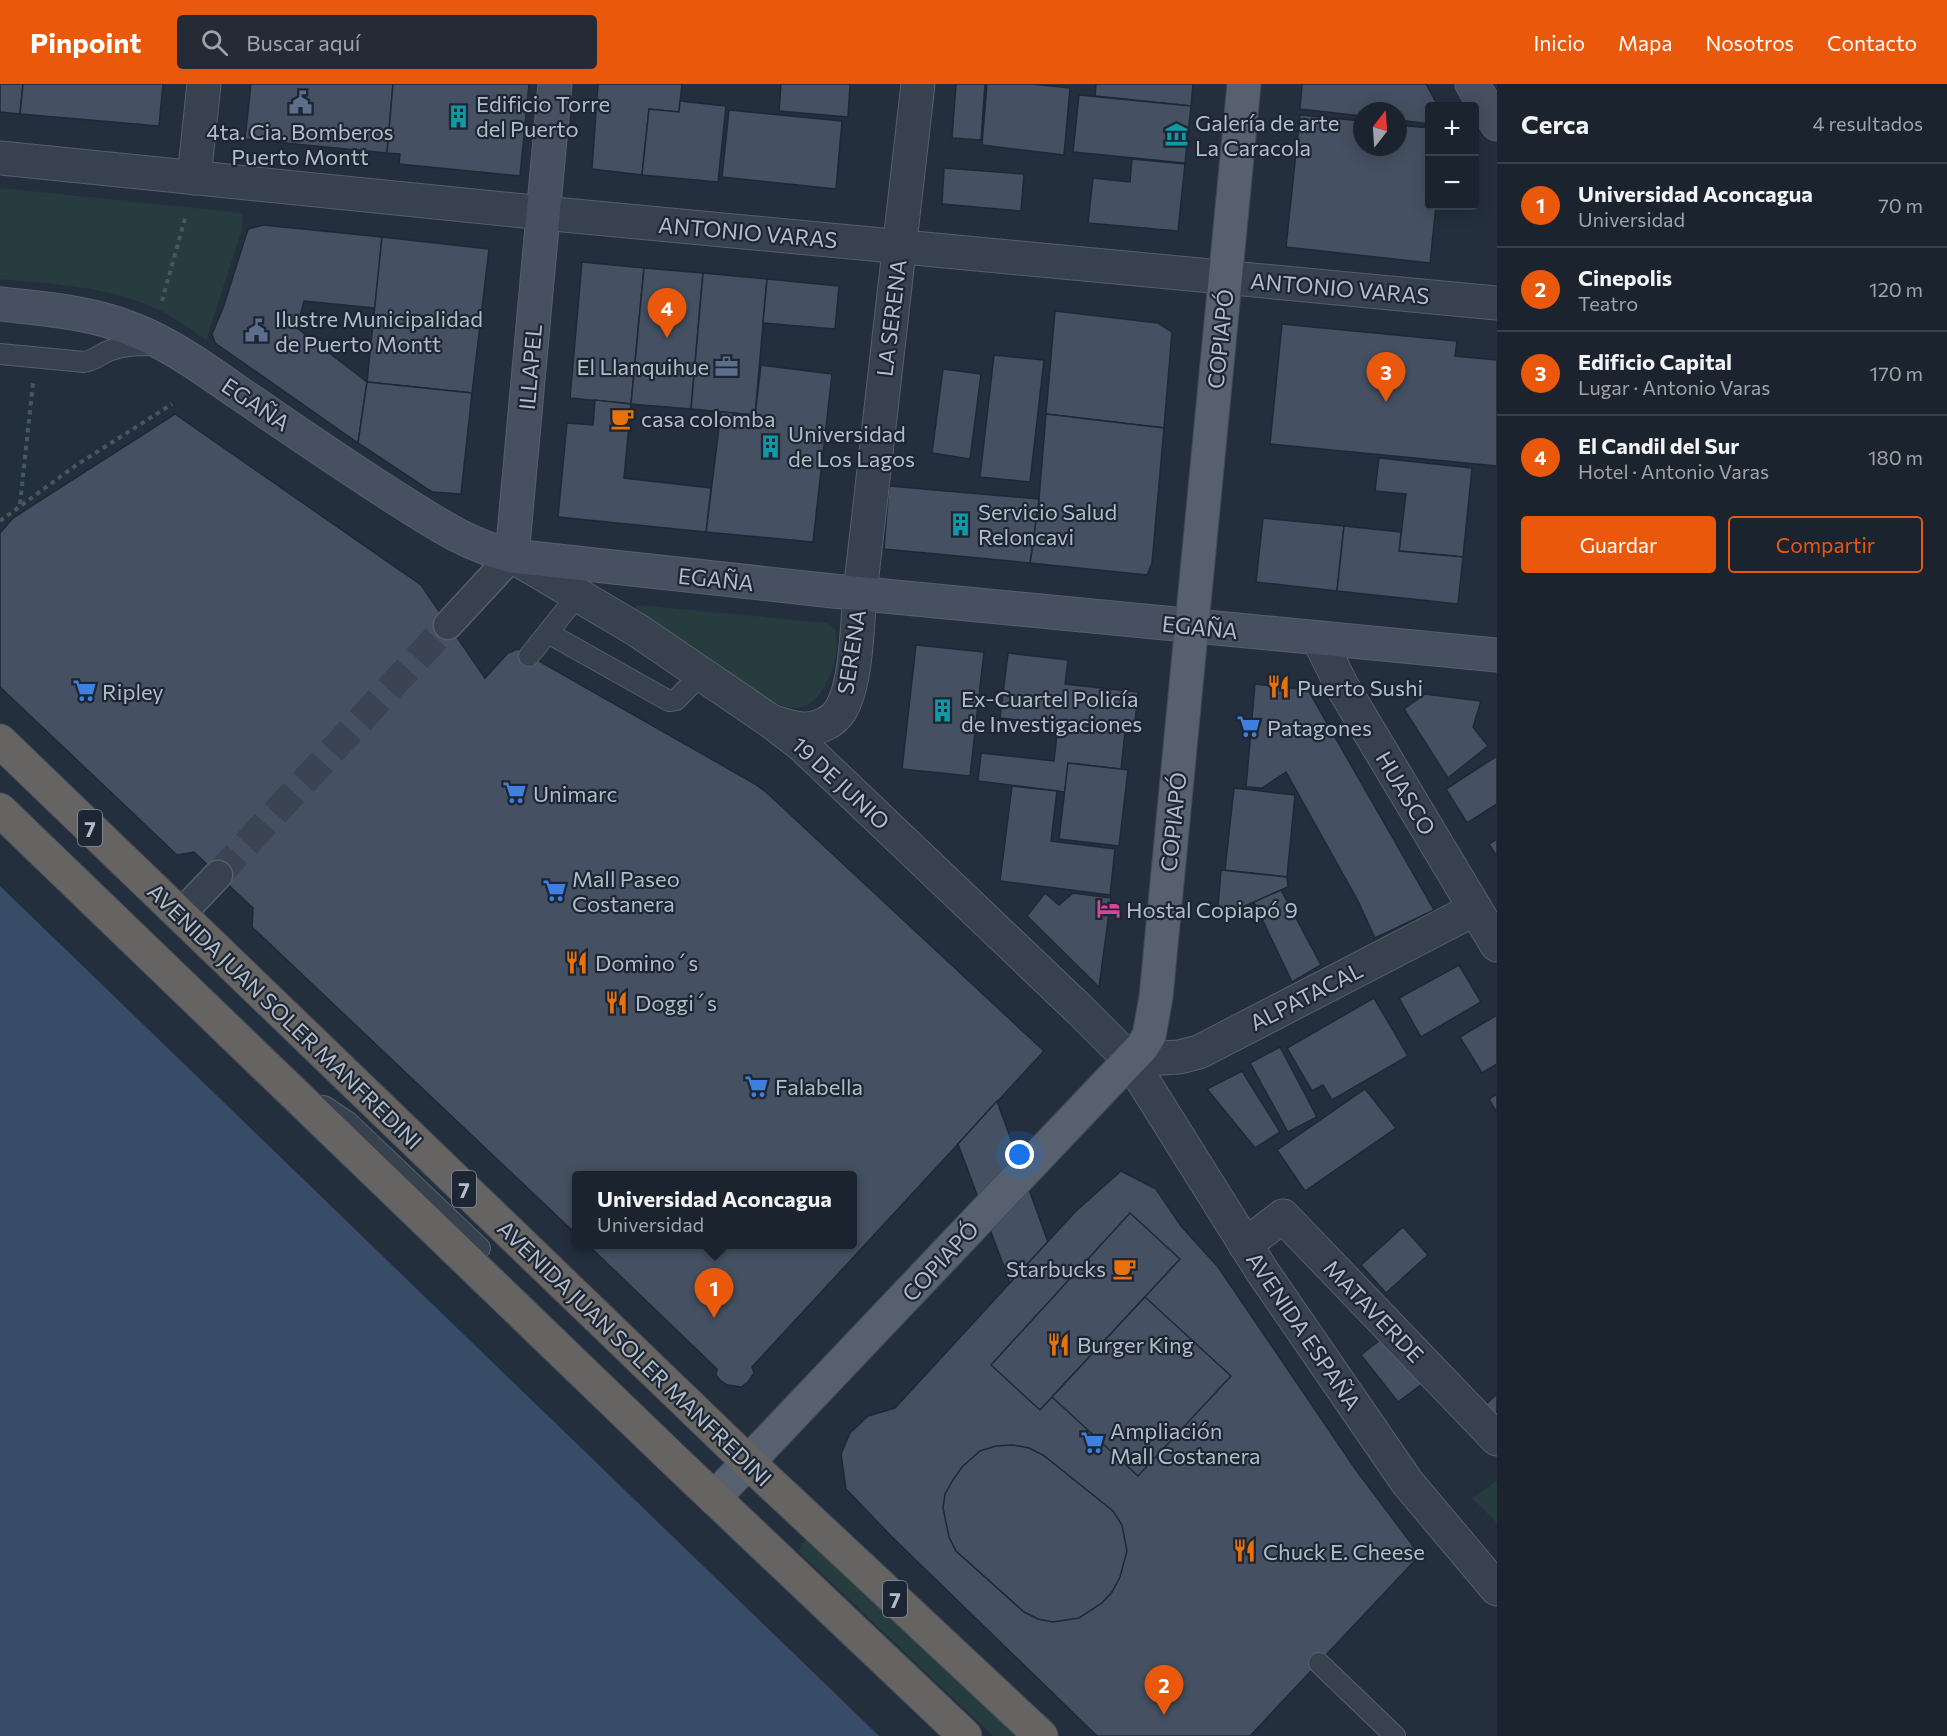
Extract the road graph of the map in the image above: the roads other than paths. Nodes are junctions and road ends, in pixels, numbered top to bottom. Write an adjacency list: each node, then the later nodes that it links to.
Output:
1 (204, 84): 8 (street)
2 (555, 84): 9 (main road, ILLAPEL)
3 (918, 84): 10 (street, LA SERENA)
4 (1244, 84): 11 (main road, COPIAPÓ)
5 (1472, 84): 6 (main road)
6 (1497, 124)
7 (0, 158): 8 (street, ANTONIO VARAS)
8 (194, 178): 9 (street, ANTONIO VARAS)
9 (543, 213): 10 (street, ANTONIO VARAS); 17 (main road, ILLAPEL)
10 (899, 246): 11 (street, ANTONIO VARAS); 16 (street, LA SERENA)
11 (1226, 277): 12 (street, ANTONIO VARAS); 21 (main road, COPIAPÓ)
12 (1497, 303)
13 (0, 304): 14 (main road, EGAÑA)
14 (164, 344): 15 (lane); 17 (main road, EGAÑA)
15 (0, 354)
16 (864, 553): 18 (street, SERENA)
17 (513, 556): 18 (main road, EGAÑA); 19 (street, 19 DE JUNIO); 20 (street)
18 (860, 593): 21 (main road, EGAÑA); 27 (street, SERENA)
19 (577, 596): 22 (lane); 26 (street, 19 DE JUNIO)
20 (448, 625)
21 (1192, 626): 23 (main road, EGAÑA); 34 (main road, COPIAPÓ)
22 (548, 633): 24 (lane); 26 (lane)
23 (1318, 638): 25 (main road, EGAÑA); 31 (street, HUASCO)
24 (530, 656)
25 (1497, 656)
26 (702, 673): 27 (street, 19 DE JUNIO)
27 (772, 722): 34 (street, 19 DE JUNIO)
28 (0, 741): 32 (highway, AVENIDA JUAN SOLER MANFREDINI / 7)
29 (0, 810): 35 (highway, 7)
30 (218, 874): 32 (street)
31 (1475, 909): 33 (street, HUASCO); 34 (street, ALPATACAL)
32 (180, 915): 39 (highway, AVENIDA JUAN SOLER MANFREDINI / 7)
33 (1497, 945)
34 (1130, 1060): 36 (street, AVENIDA ESPAÑA); 39 (main road, COPIAPÓ)
35 (289, 1090): 37 (lane); 40 (highway, 7)
36 (1245, 1245): 38 (street, MATAVERDE); 41 (street, AVENIDA ESPAÑA)
37 (480, 1248)
38 (1497, 1439)
39 (748, 1462): 40 (main road, COPIAPÓ); 44 (highway, AVENIDA JUAN SOLER MANFREDINI / 7)
40 (714, 1498): 43 (highway, 7)
41 (1497, 1588)
42 (1319, 1663): 45 (lane)
43 (965, 1736)
44 (1041, 1736)
45 (1395, 1736)

